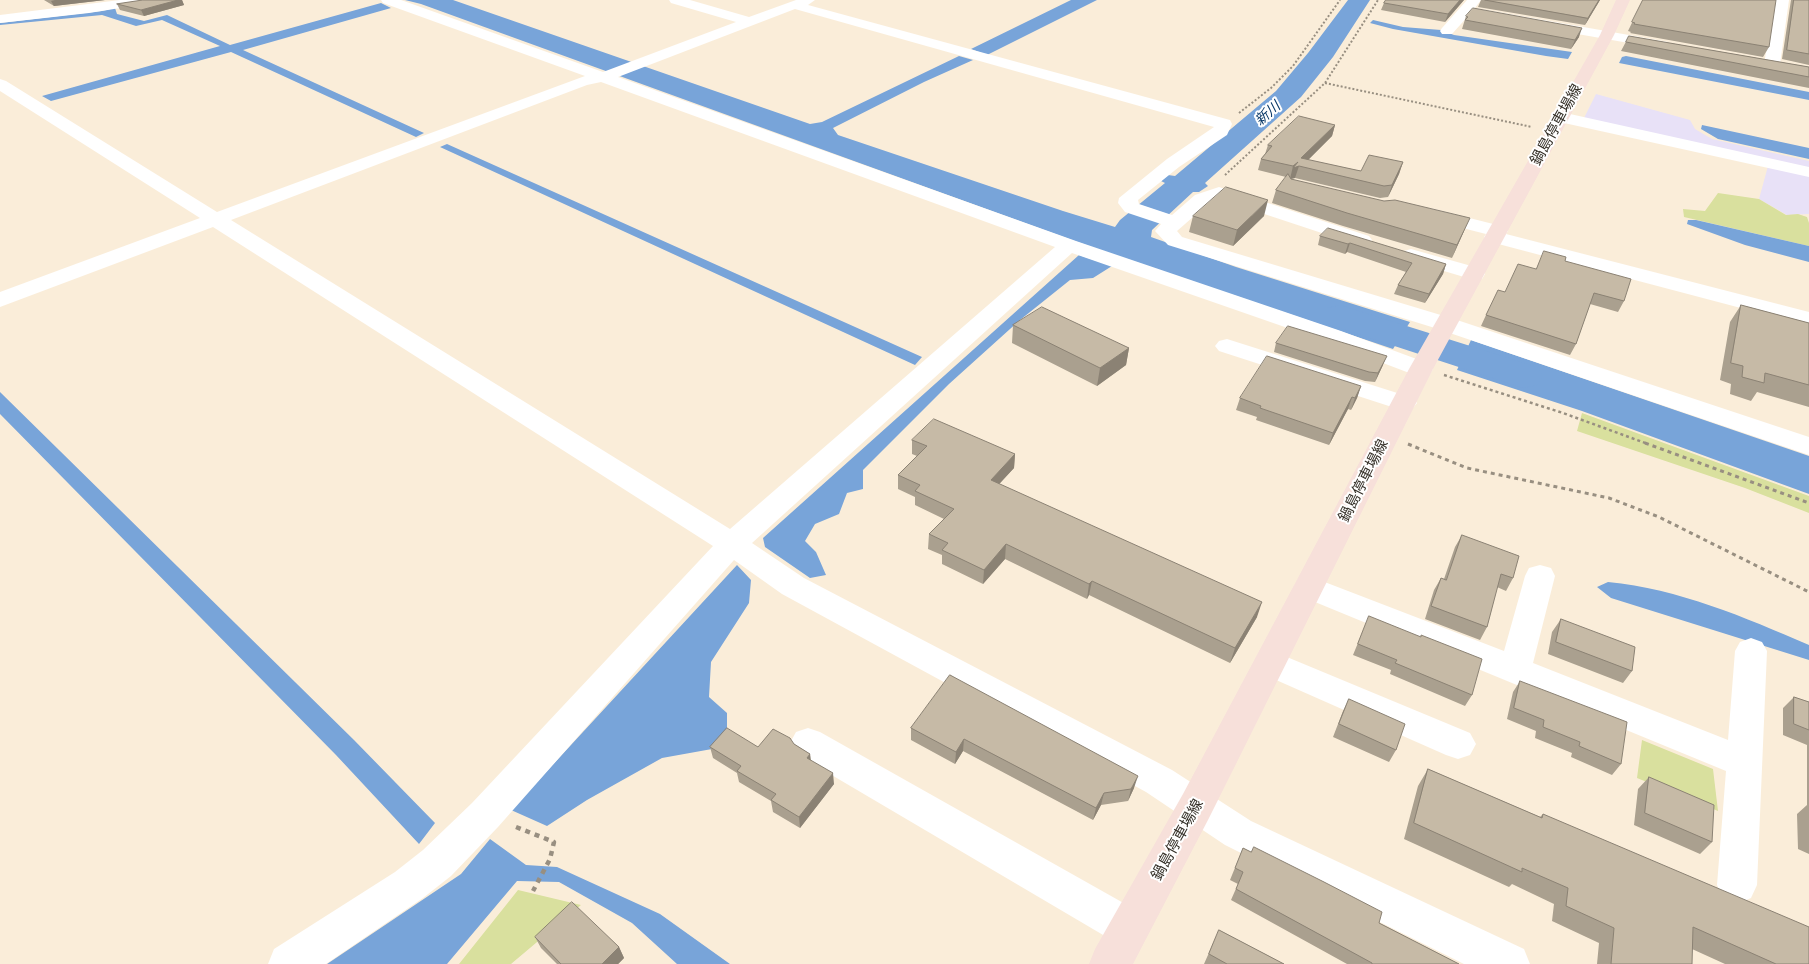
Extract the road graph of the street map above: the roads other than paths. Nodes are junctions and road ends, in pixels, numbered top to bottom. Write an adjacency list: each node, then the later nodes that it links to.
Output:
1 (145, 0): 9 (street)
2 (388, 0): 18 (street)
3 (676, 0): 11 (street)
4 (1623, 0): 13 (main road, 鍋島停車場線)
5 (1782, 0): 16 (street)
6 (801, 3): 11 (street); 23 (street)
7 (10, 4): 9 (street)
8 (1470, 5): 12 (street); 13 (street)
9 (23, 16): 10 (street)
10 (0, 19)
11 (747, 21): 18 (street)
12 (1448, 31)
13 (1607, 35): 14 (street); 20 (main road, 鍋島停車場線)
14 (1678, 47)
15 (1753, 61): 16 (street)
16 (1772, 64): 17 (street)
17 (1791, 67)
18 (607, 76): 24 (street); 26 (street)
19 (0, 84): 24 (street)
20 (1557, 124): 21 (street); 25 (main road, 鍋島停車場線)
21 (1809, 172)
22 (1408, 209): 25 (street)
23 (1171, 221): 27 (street); 30 (street)
24 (219, 222): 28 (street); 35 (street)
25 (1496, 234): 27 (main road, 鍋島停車場線); 29 (street)
26 (1069, 245): 32 (street); 35 (street)
27 (1474, 274): 30 (main road, 鍋島停車場線)
28 (0, 300)
29 (1809, 319)
30 (1446, 324): 32 (main road, 鍋島停車場線); 34 (street)
31 (1227, 346): 33 (street)
32 (1421, 369): 33 (main road, 鍋島停車場線)
33 (1404, 404): 37 (main road, 鍋島停車場線)
34 (1809, 446)
35 (732, 544): 44 (street); 47 (street)
36 (1540, 576): 40 (street)
37 (1310, 587): 39 (main road, 鍋島停車場線); 40 (street)
38 (1751, 651): 43 (street)
39 (1270, 663): 42 (street); 44 (main road, 鍋島停車場線)
40 (1515, 669): 43 (street)
41 (808, 743): 46 (street)
42 (1458, 744)
43 (1744, 762): 45 (street)
44 (1196, 806): 46 (main road, 鍋島停車場線); 49 (street)
45 (1737, 885)
46 (1129, 928): 48 (main road, 鍋島停車場線)
47 (289, 964)
48 (1110, 964)
49 (1509, 964)

